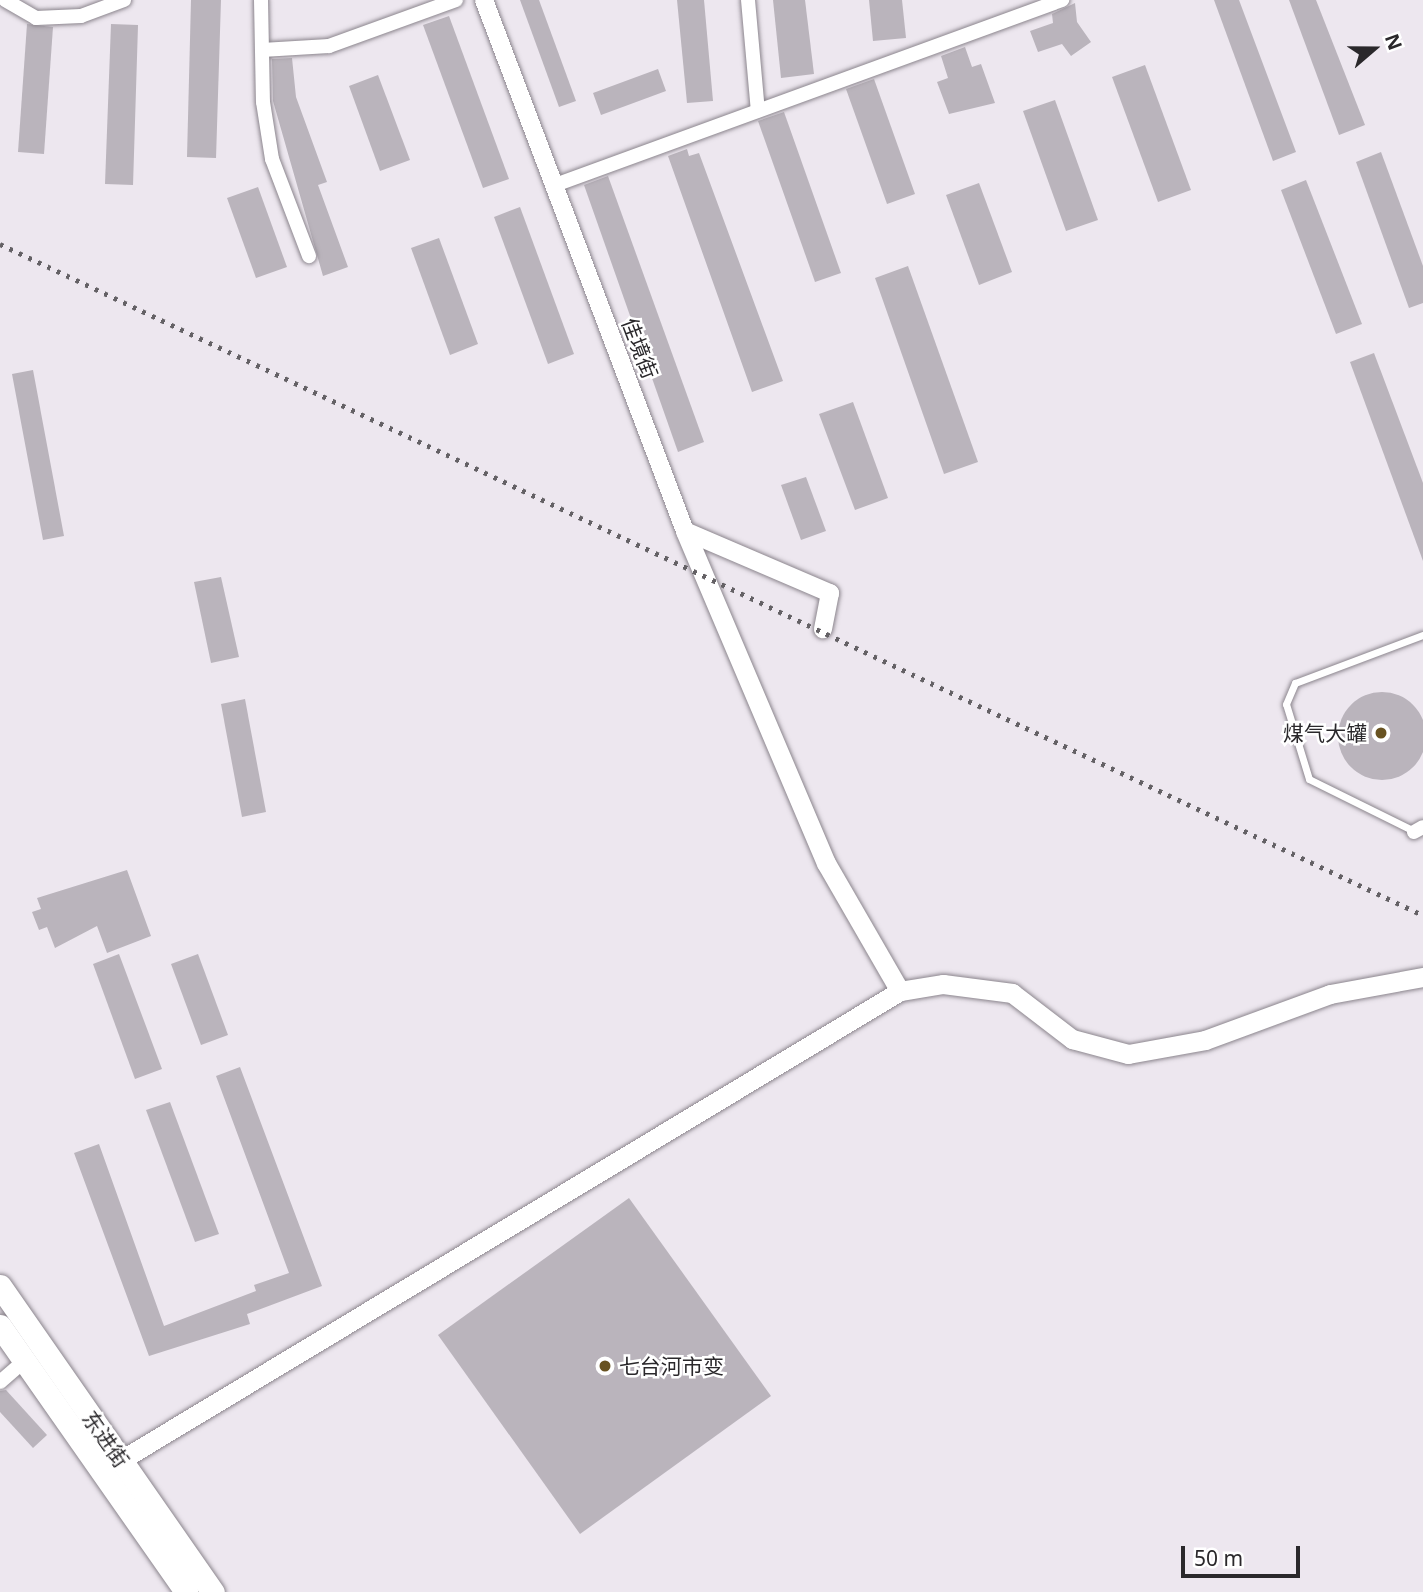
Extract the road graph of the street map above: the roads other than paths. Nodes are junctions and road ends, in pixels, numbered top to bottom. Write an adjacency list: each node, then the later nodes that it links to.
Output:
1 (5, 0): 2 (street)
2 (124, 0)
3 (261, 0): 8 (street)
4 (456, 0): 8 (street)
5 (484, 0): 10 (street, 佳境街)
6 (748, 0): 9 (street)
7 (1062, 0): 9 (street)
8 (262, 50): 11 (street)
9 (758, 111): 10 (street)
10 (555, 185): 12 (street, 佳境街)
11 (309, 257)
12 (685, 531): 13 (street); 17 (main road)
13 (823, 629)
14 (1423, 635): 15 (lane)
15 (1419, 829)
16 (1423, 976): 17 (main road)
17 (900, 992): 22 (main road)
18 (0, 1286): 22 (main road, 东进街)
19 (0, 1326): 20 (main road, 东进街)
20 (24, 1361): 21 (street); 23 (main road, 东进街)
21 (0, 1382)
22 (121, 1460): 24 (main road, 东进街)
23 (186, 1592)
24 (213, 1592)

